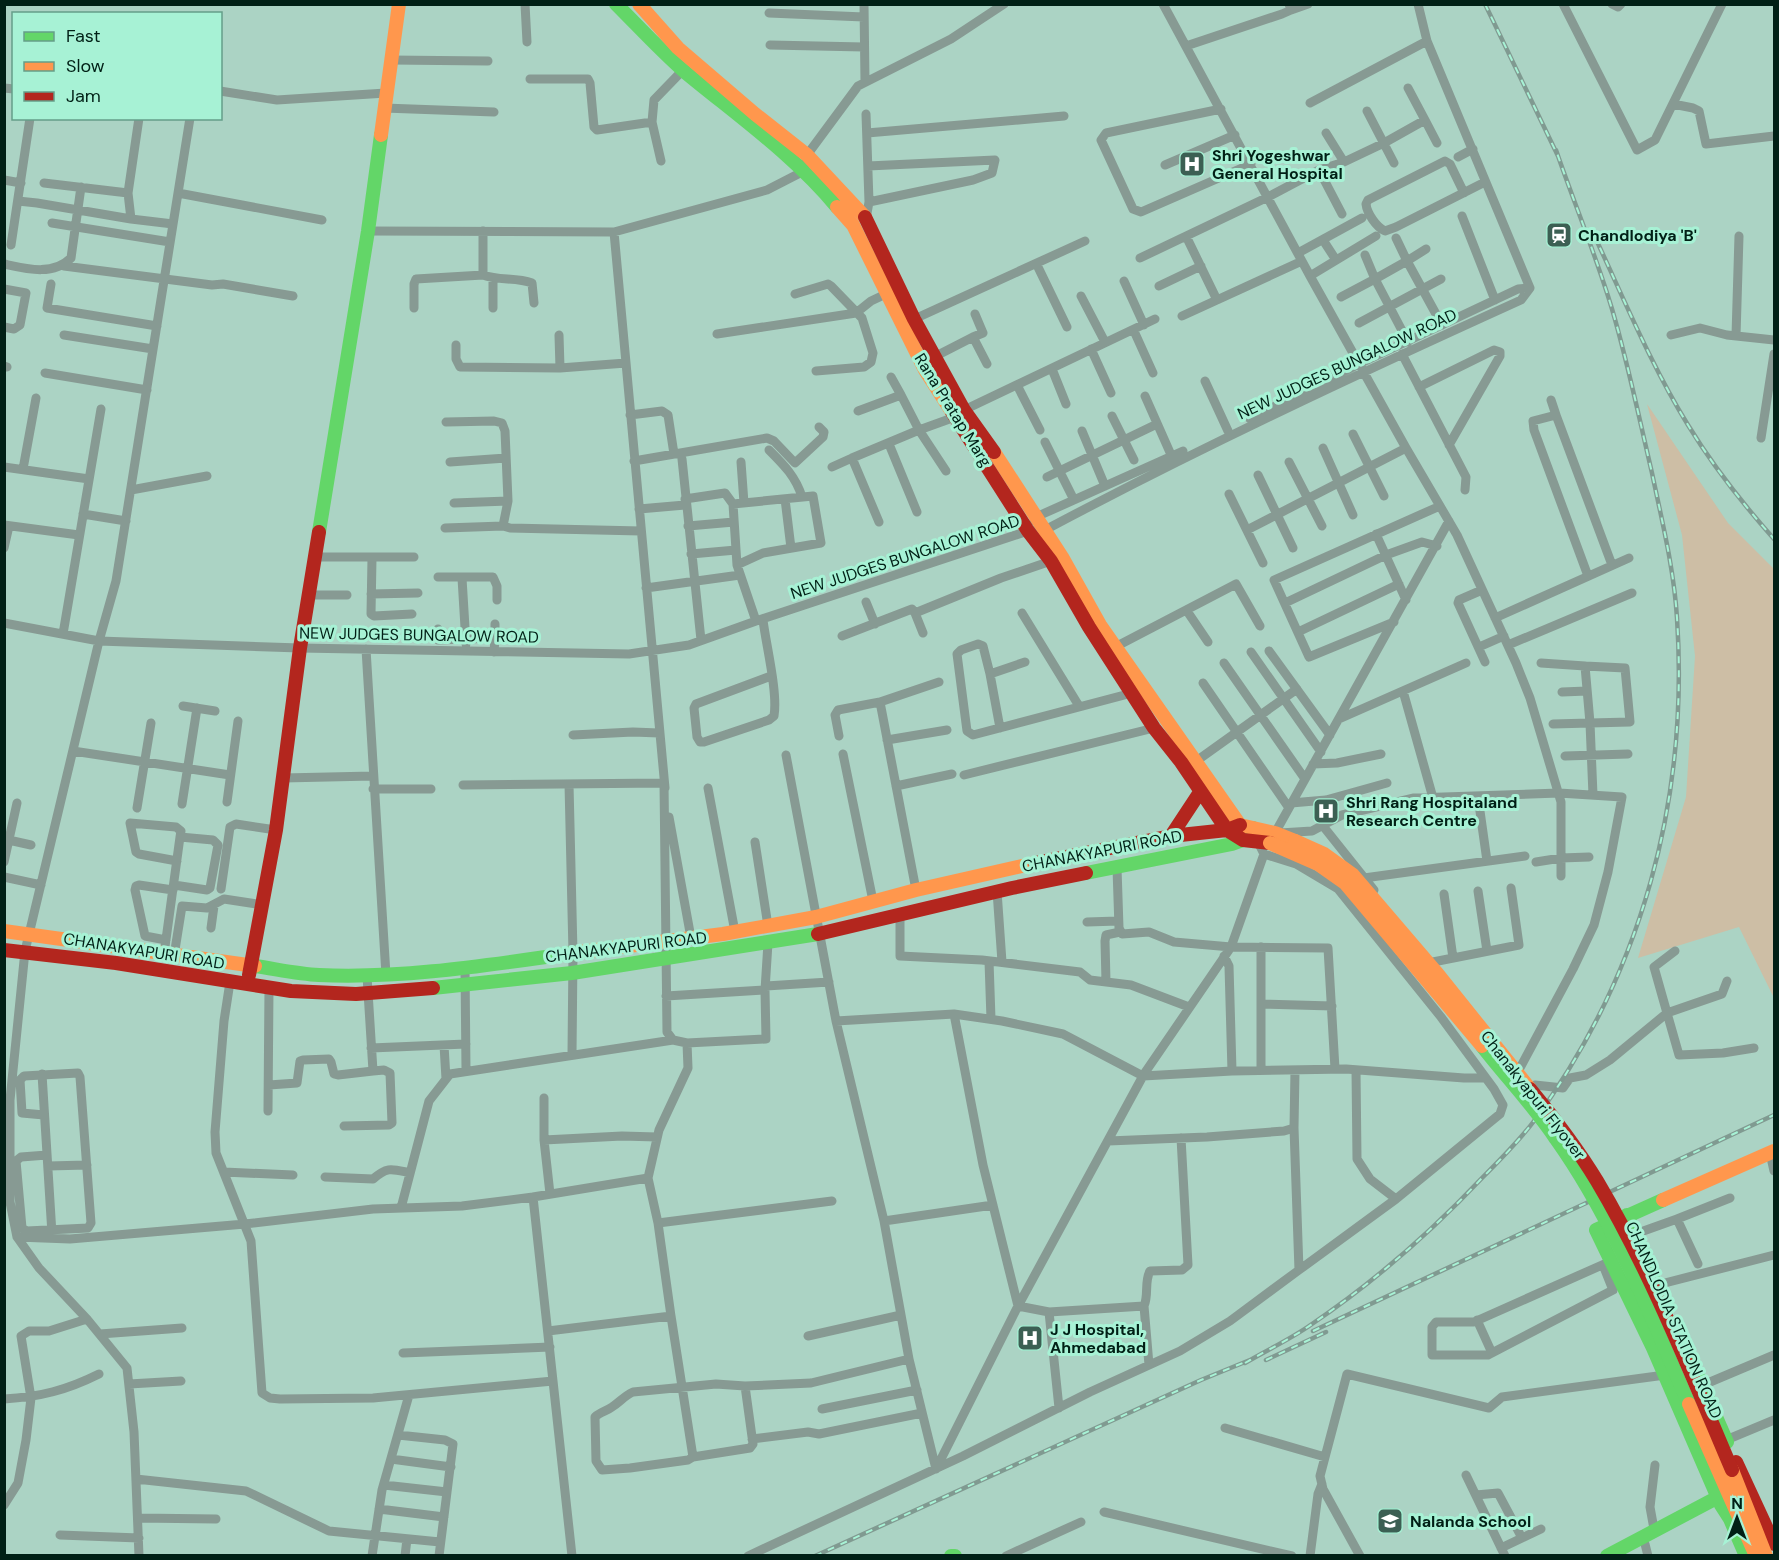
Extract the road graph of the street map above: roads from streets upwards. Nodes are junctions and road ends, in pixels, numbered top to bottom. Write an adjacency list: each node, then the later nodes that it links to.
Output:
1 (399, 4): 22 (street)
2 (525, 4): 18 (street)
3 (616, 4): 24 (street, Rana Pratap Marg)
4 (639, 4): 50 (street, Rana Pratap Marg)
5 (864, 4): 16 (street)
6 (1004, 4): 26 (street)
7 (1163, 4): 21 (street)
8 (1308, 4): 13 (street)
9 (1418, 4): 17 (street)
10 (1612, 4): 11 (street)
11 (1621, 4)
12 (1722, 4): 31 (street)
13 (1290, 7): 21 (street)
14 (1568, 7): 31 (street)
15 (769, 13): 16 (street)
16 (864, 17): 20 (street)
17 (1427, 41): 30 (street); 49 (street)
18 (527, 42)
19 (770, 45): 20 (street)
20 (864, 46): 26 (street)
21 (1186, 46): 33 (street)
22 (390, 60): 23 (street); 29 (street)
23 (488, 61)
24 (683, 70): 42 (street); 59 (street, Rana Pratap Marg)
25 (530, 79): 42 (street)
26 (865, 82): 50 (street)
27 (1408, 88): 41 (street)
28 (222, 91): 29 (street)
29 (386, 93): 32 (street)
30 (1310, 103)
31 (1673, 104): 46 (street)
32 (384, 108): 35 (street); 81 (street)
33 (1221, 109): 45 (street); 55 (street)
34 (1367, 111): 47 (street)
35 (494, 112)
36 (866, 114): 43 (street)
37 (1064, 116): 43 (street)
38 (30, 120): 62 (street)
39 (139, 120): 66 (street)
40 (190, 120): 67 (street)
41 (1425, 120): 47 (street); 48 (street)
42 (652, 122): 52 (street)
43 (867, 133): 57 (street)
44 (1326, 133): 53 (street)
45 (1235, 135): 55 (street); 56 (street)
46 (1774, 136)
47 (1384, 143): 53 (street); 54 (street)
48 (1437, 143)
49 (1473, 148): 51 (street); 61 (street)
50 (807, 155): 59 (street); 76 (street, Rana Pratap Marg)
51 (1458, 157)
52 (661, 161)
53 (1344, 162): 58 (street)
54 (1394, 163)
55 (1251, 164): 68 (street)
56 (1165, 165)
57 (868, 166): 70 (street); 70 (street)
58 (1319, 170): 68 (street); 72 (street)
59 (804, 171): 83 (street); 113 (street, Rana Pratap Marg)
60 (4, 180): 62 (street)
61 (1485, 182): 65 (street); 110 (street)
62 (21, 183): 69 (street)
63 (44, 183): 64 (street)
64 (81, 187): 66 (street); 71 (street)
65 (1464, 193): 65 (street)
66 (128, 194): 75 (street)
67 (178, 194): 77 (street); 79 (street)
68 (1268, 197): 84 (street); 94 (street)
69 (18, 201): 71 (street); 91 (street)
70 (869, 202): 76 (street)
71 (78, 210): 75 (street); 80 (street)
72 (1342, 214)
73 (1462, 216): 119 (street)
74 (1362, 218): 88 (street)
75 (131, 219): 79 (street)
76 (866, 219): 128 (street, Rana Pratap Marg)
77 (322, 220)
78 (52, 223): 80 (street)
79 (173, 224): 90 (street)
80 (75, 227): 90 (street); 100 (street)
81 (368, 231): 82 (street); 256 (street)
82 (483, 231): 83 (street); 103 (street)
83 (614, 232): 151 (street)
84 (1186, 236): 95 (street); 101 (street)
85 (1376, 236): 96 (street)
86 (1739, 236): 140 (street)
87 (1396, 238): 97 (street)
88 (1323, 240): 94 (street); 96 (street)
89 (1085, 241): 99 (street)
90 (170, 242): 104 (street)
91 (11, 244)
92 (1426, 249): 97 (street)
93 (1365, 255): 105 (street)
94 (1300, 257): 102 (street); 118 (street)
95 (1140, 258)
96 (1335, 260): 102 (street)
97 (1407, 261): 105 (street); 112 (street)
98 (4, 264): 100 (street)
99 (1036, 265): 128 (street); 134 (street)
100 (63, 266): 104 (street)
101 (1201, 266): 109 (street); 118 (street)
102 (1310, 276): 154 (street)
103 (488, 277): 120 (street); 122 (street); 123 (street)
104 (165, 278): 115 (street); 132 (street)
105 (1375, 279): 117 (street); 121 (street)
106 (1441, 279): 112 (street)
107 (1124, 281): 130 (street)
108 (51, 284): 132 (street)
109 (1159, 286)
110 (1530, 288): 119 (street); 148 (street, NEW JUDGES BUNGALOW ROAD)
111 (4, 289): 133 (street)
112 (1424, 289): 121 (street); 131 (street)
113 (888, 293): 124 (street); 128 (street, Rana Pratap Marg)
114 (795, 294): 124 (street)
115 (293, 296)
116 (1081, 296): 143 (street)
117 (1341, 297)
118 (1217, 300): 126 (street)
119 (1495, 300): 131 (street)
120 (534, 303)
121 (1390, 306): 129 (street); 144 (street)
122 (414, 308)
123 (493, 308)
124 (856, 313): 136 (street); 156 (street)
125 (975, 314): 141 (street)
126 (1182, 316)
127 (1155, 320): 130 (street)
128 (908, 322): 150 (street, Rana Pratap Marg); 172 (street, Rana Pratap Marg)
129 (1359, 323)
130 (1144, 325): 135 (street)
131 (1442, 325): 144 (street)
132 (157, 326): 146 (street)
133 (4, 327)
134 (1067, 327)
135 (1134, 331): 143 (street); 158 (street)
136 (717, 334)
137 (64, 335): 146 (street)
138 (559, 335): 153 (street)
139 (1671, 335): 140 (street)
140 (1736, 336): 142 (street)
141 (974, 337): 150 (street); 152 (street)
142 (1774, 340)
143 (1105, 342): 147 (street)
144 (1408, 342): 154 (street)
145 (456, 345): 153 (street)
146 (153, 349): 163 (street)
147 (1091, 349): 155 (street); 164 (street)
148 (1402, 354): 154 (street, NEW JUDGES BUNGALOW ROAD); 162 (street)
149 (1774, 354): 185 (street)
150 (934, 357): 172 (street, Rana Pratap Marg)
151 (626, 363): 153 (street); 173 (street)
152 (987, 364)
153 (560, 368)
154 (1361, 368): 182 (street); 190 (street); 243 (street, NEW JUDGES BUNGALOW ROAD)
155 (1052, 369): 161 (street); 169 (street)
156 (816, 371)
157 (45, 373): 163 (street)
158 (1153, 373)
159 (891, 377): 165 (street)
160 (1205, 381): 182 (street)
161 (1017, 385): 172 (street); 180 (street)
162 (1419, 387): 188 (street); 188 (street)
163 (147, 390): 214 (street)
164 (1111, 393)
165 (901, 395): 171 (street); 179 (street)
166 (1145, 396): 177 (street)
167 (36, 398): 205 (street)
168 (1551, 400): 174 (street)
169 (1066, 404)
170 (101, 409): 211 (street)
171 (858, 411)
172 (960, 413): 179 (street); 233 (street, Rana Pratap Marg); 246 (street, Rana Pratap Marg)
173 (630, 415): 193 (street); 198 (street)
174 (1556, 415): 262 (street); 264 (street)
175 (1112, 416): 184 (street)
176 (446, 422): 195 (street)
177 (1157, 424): 184 (street); 194 (street)
178 (819, 427): 193 (street)
179 (919, 430): 187 (street); 206 (street)
180 (1040, 430)
181 (1082, 430): 192 (street)
182 (1228, 431): 194 (street)
183 (1353, 434): 204 (street)
184 (1123, 438): 192 (street); 197 (street)
185 (1761, 438)
186 (1045, 442): 207 (street)
187 (890, 444): 196 (street); 229 (street)
188 (1449, 445): 215 (street)
189 (1323, 448): 212 (street)
190 (1406, 448): 204 (street); 227 (street)
191 (769, 450): 218 (street)
192 (1092, 454): 207 (street); 213 (street)
193 (678, 456): 198 (street); 223 (street)
194 (1172, 457): 213 (street)
195 (506, 458): 199 (street); 222 (street)
196 (852, 458): 203 (street); 237 (street)
197 (1134, 460)
198 (634, 461): 228 (street)
199 (450, 462)
200 (741, 462): 224 (street)
201 (1289, 462): 220 (street)
202 (4, 466): 205 (street)
203 (832, 467)
204 (1369, 467): 212 (street); 217 (street)
205 (23, 469): 211 (street)
206 (946, 471)
207 (1060, 471): 210 (street); 221 (street)
208 (1258, 475): 231 (street)
209 (207, 476): 214 (street)
210 (1047, 477)
211 (89, 479): 230 (street)
212 (1338, 483): 220 (street); 232 (street)
213 (1105, 486): 221 (street)
214 (131, 490): 235 (street)
215 (1465, 490)
216 (1229, 494): 244 (street)
217 (1384, 496)
218 (802, 497): 219 (street); 251 (street)
219 (785, 499): 224 (street); 251 (street)
220 (1308, 499): 231 (street); 241 (street)
221 (1074, 500): 233 (street)
222 (508, 501): 225 (street); 239 (street)
223 (685, 502): 226 (street); 228 (street); 240 (street)
224 (744, 503): 226 (street)
225 (454, 504)
226 (732, 504): 236 (street)
227 (1440, 506): 234 (street); 247 (street)
228 (639, 509): 245 (street)
229 (917, 512)
230 (83, 514): 235 (street); 248 (street)
231 (1277, 515): 244 (street); 252 (street)
232 (1353, 515)
233 (1036, 517): 243 (street, Rana Pratap Marg); 246 (street)
234 (1449, 521): 249 (street); 270 (street)
235 (126, 522): 300 (street)
236 (734, 522): 240 (street); 253 (street)
237 (879, 522)
238 (7, 525): 248 (street); 250 (street)
239 (503, 526): 242 (street); 245 (street)
240 (688, 526): 254 (street)
241 (1322, 526)
242 (445, 528)
243 (1045, 530): 246 (street, NEW JUDGES BUNGALOW ROAD); 303 (street, Rana Pratap Marg)
244 (1247, 530): 261 (street)
245 (640, 531): 269 (street)
246 (1028, 531): 260 (street, Rana Pratap Marg); 285 (street, NEW JUDGES BUNGALOW ROAD)
247 (1376, 534): 255 (street); 279 (street)
248 (80, 535): 294 (street)
249 (1437, 546): 255 (street); 277 (street)
250 (4, 548)
251 (791, 548): 263 (street)
252 (1293, 548)
253 (736, 550): 254 (street); 263 (street)
254 (691, 554): 267 (street)
255 (1386, 555): 268 (street); 279 (street)
256 (315, 557): 258 (street); 274 (street)
257 (414, 557): 258 (street)
258 (372, 558): 273 (street)
259 (1629, 558): 262 (street)
260 (1051, 561): 281 (street); 327 (street, Rana Pratap Marg)
261 (1263, 564)
262 (1612, 566): 264 (street)
263 (739, 570): 267 (street); 285 (street)
264 (1588, 576): 284 (street)
265 (438, 578): 266 (street)
266 (462, 578): 276 (street); 298 (street)
267 (694, 582): 269 (street); 299 (street)
268 (1399, 585): 277 (street); 292 (street)
269 (646, 588): 308 (street)
270 (1482, 590): 284 (street); 304 (street)
271 (1632, 592): 301 (street)
272 (418, 593): 273 (street)
273 (371, 594): 283 (street)
274 (309, 595): 275 (street); 305 (street)
275 (347, 595)
276 (497, 600)
277 (1406, 600): 286 (street)
278 (866, 602): 289 (street)
279 (1285, 603): 292 (street)
280 (1187, 611): 290 (street); 302 (street); 303 (street)
281 (915, 613): 289 (street); 293 (street)
282 (1022, 613): 331 (street)
283 (412, 614)
284 (1495, 618): 301 (street)
285 (759, 620): 299 (street, NEW JUDGES BUNGALOW ROAD); 320 (street)
286 (1394, 622): 292 (street); 335 (street)
287 (4, 623): 294 (street, NEW JUDGES BUNGALOW ROAD)
288 (495, 624): 296 (street)
289 (875, 624): 295 (street)
290 (1260, 626)
291 (438, 629): 297 (street)
292 (1298, 632)
293 (923, 633)
294 (63, 634): 300 (street, NEW JUDGES BUNGALOW ROAD)
295 (842, 636)
296 (495, 638): 298 (street); 311 (street)
297 (438, 640): 298 (street); 307 (street)
298 (466, 640): 310 (street)
299 (701, 640): 308 (street, NEW JUDGES BUNGALOW ROAD)
300 (99, 641): 305 (street, NEW JUDGES BUNGALOW ROAD); 349 (street)
301 (1506, 641): 304 (street); 376 (street)
302 (1208, 642)
303 (1117, 646): 358 (street, Rana Pratap Marg)
304 (1479, 647): 314 (street)
305 (300, 648): 306 (street, NEW JUDGES BUNGALOW ROAD); 365 (street)
306 (366, 649): 307 (street, NEW JUDGES BUNGALOW ROAD); 364 (street)
307 (438, 651): 310 (street, NEW JUDGES BUNGALOW ROAD)
308 (651, 651): 311 (street, NEW JUDGES BUNGALOW ROAD); 343 (street)
309 (1269, 651): 323 (street)
310 (466, 652): 311 (street, NEW JUDGES BUNGALOW ROAD)
311 (494, 652)
312 (1251, 652): 328 (street)
313 (1025, 662): 319 (street)
314 (1485, 662)
315 (1224, 663): 334 (street)
316 (1466, 663): 324 (street)
317 (1541, 663): 318 (street)
318 (1585, 666): 325 (street); 338 (street)
319 (990, 674): 340 (street); 340 (street)
320 (771, 676): 320 (street)
321 (939, 682): 329 (street)
322 (1203, 683): 344 (street)
323 (1297, 689): 328 (street); 346 (street)
324 (1403, 691): 335 (street); 379 (street)
325 (1587, 691): 326 (street); 338 (street)
326 (1562, 692)
327 (1132, 693): 331 (street); 341 (street, Rana Pratap Marg)
328 (1283, 698): 334 (street); 350 (street)
329 (880, 702): 347 (street); 348 (street)
330 (183, 706): 332 (street)
331 (1079, 706): 340 (street)
332 (197, 708): 333 (street); 360 (street)
333 (215, 711)
334 (1260, 715): 344 (street); 366 (street)
335 (1339, 719): 346 (street)
336 (238, 721): 362 (street)
337 (151, 723): 357 (street)
338 (1590, 723): 339 (street); 355 (street)
339 (1553, 724)
340 (1000, 728)
341 (1154, 728): 363 (street); 375 (street, Rana Pratap Marg)
342 (946, 730): 348 (street)
343 (658, 733): 345 (street); 367 (street)
344 (1236, 733): 358 (street); 383 (street)
345 (573, 735)
346 (1330, 735): 350 (street)
347 (839, 736)
348 (887, 740): 371 (street)
349 (73, 750): 357 (street); 407 (street)
350 (1321, 752): 359 (street)
351 (843, 754): 416 (street)
352 (1381, 754): 359 (street)
353 (1628, 754): 355 (street)
354 (786, 755): 420 (street)
355 (1591, 755): 356 (street); 377 (street)
356 (1565, 756)
357 (145, 762): 360 (street); 384 (street)
358 (1195, 762): 386 (street, Rana Pratap Marg)
359 (1313, 764): 366 (street)
360 (188, 768): 362 (street); 382 (street)
361 (952, 774): 371 (street)
362 (230, 775): 380 (street)
363 (964, 775)
364 (373, 776): 365 (street); 372 (street)
365 (283, 778): 387 (street)
366 (1305, 779): 383 (street)
367 (664, 783): 369 (street); 430 (street); 431 (street)
368 (1387, 783): 383 (street)
369 (569, 784): 370 (street); 440 (street)
370 (463, 785)
371 (896, 786): 411 (street)
372 (373, 789): 373 (street); 450 (street)
373 (431, 789)
374 (708, 789): 426 (street)
375 (1200, 792): 386 (street, Rana Pratap Marg); 388 (street)
376 (1559, 793): 377 (street); 378 (street); 397 (street)
377 (1593, 795): 476 (street)
378 (1478, 796): 379 (street); 399 (street)
379 (1433, 798): 385 (street)
380 (227, 802)
381 (17, 803): 390 (street)
382 (182, 804)
383 (1290, 806): 393 (street)
384 (137, 808)
385 (1323, 826): 393 (street); 405 (street)
386 (1240, 827): 388 (street, CHANAKYAPURI ROAD); 391 (street); 393 (street)
387 (276, 830): 410 (street); 417 (street)
388 (1171, 836): 406 (street, CHANAKYAPURI ROAD)
389 (180, 837): 398 (street); 398 (street); 408 (street)
390 (7, 840): 394 (street); 400 (street)
391 (1243, 840): 393 (street); 402 (street)
392 (755, 842): 423 (street)
393 (1267, 843): 433 (street); 486 (street); 614 (street, Chanakyapuri Flyover, bridge); 615 (street, Chanakyapuri Flyover, bridge)
394 (31, 845)
395 (1525, 856): 399 (street)
396 (1589, 857): 397 (street)
397 (1561, 858): 401 (street); 403 (street)
398 (177, 861): 408 (street)
399 (1487, 861): 405 (street)
400 (4, 862)
401 (1536, 862)
402 (1117, 868): 412 (street); 421 (street)
403 (1561, 876)
404 (4, 877): 407 (street)
405 (1364, 878): 446 (street)
406 (957, 880): 411 (street, CHANAKYAPURI ROAD); 415 (street)
407 (41, 885): 428 (street)
408 (173, 888): 436 (street); 436 (street)
409 (1511, 888): 438 (street)
410 (221, 889)
411 (916, 890): 416 (street, CHANAKYAPURI ROAD)
412 (997, 891): 415 (street); 445 (street)
413 (1478, 891): 438 (street)
414 (1444, 894): 443 (street)
415 (962, 900): 419 (street)
416 (873, 902): 420 (street, CHANAKYAPURI ROAD)
417 (263, 905): 418 (street); 447 (street)
418 (214, 906): 424 (street); 436 (street)
419 (900, 915): 429 (street); 444 (street)
420 (816, 917): 423 (street, CHANAKYAPURI ROAD); 429 (street)
421 (1118, 921): 422 (street); 427 (street)
422 (1087, 922)
423 (768, 926): 426 (street, CHANAKYAPURI ROAD)
424 (211, 928)
425 (4, 931): 428 (street, CHANAKYAPURI ROAD)
426 (735, 932): 430 (street, CHANAKYAPURI ROAD)
427 (1120, 932): 433 (street); 455 (street)
428 (30, 934): 436 (street, CHANAKYAPURI ROAD); 437 (street)
429 (819, 934): 432 (street); 454 (street)
430 (691, 938): 431 (street, CHANAKYAPURI ROAD)
431 (665, 942): 440 (street, CHANAKYAPURI ROAD); 442 (street)
432 (768, 943): 442 (street); 459 (street)
433 (1231, 947): 434 (street); 441 (street)
434 (1261, 947): 462 (street); 463 (street)
435 (4, 950): 437 (street)
436 (168, 950): 447 (street, CHANAKYAPURI ROAD)
437 (25, 951): 453 (street); 524 (street)
438 (1487, 951): 443 (street)
439 (1675, 951): 465 (street)
440 (573, 953): 448 (street, CHANAKYAPURI ROAD); 449 (street)
441 (1224, 956): 464 (street); 483 (street)
442 (665, 958): 449 (street); 461 (street)
443 (1453, 958): 446 (street)
444 (989, 961): 445 (street); 467 (street)
445 (1002, 962): 455 (street)
446 (1433, 962): 476 (street)
447 (252, 967): 451 (street, CHANAKYAPURI ROAD); 456 (street)
448 (465, 968): 450 (street, CHANAKYAPURI ROAD); 457 (street)
449 (572, 973): 457 (street); 475 (street)
450 (386, 975): 451 (street, CHANAKYAPURI ROAD)
451 (367, 976): 460 (street)
452 (1727, 981): 465 (street)
453 (230, 982): 456 (street); 505 (street)
454 (829, 982): 459 (street); 468 (street)
455 (1106, 982): 464 (street)
456 (246, 983): 458 (street)
457 (465, 986): 460 (street); 471 (street)
458 (269, 988): 460 (street); 488 (street)
459 (766, 988): 461 (street); 470 (street)
460 (368, 993): 473 (street)
461 (666, 996): 469 (street)
462 (1261, 1004): 463 (street); 479 (street)
463 (1332, 1006): 477 (street)
464 (1189, 1007): 485 (street)
465 (1667, 1013): 474 (street); 489 (street)
466 (954, 1014): 467 (street); 468 (street); 515 (street)
467 (991, 1019): 485 (street)
468 (837, 1021): 519 (street)
469 (673, 1040): 470 (street); 475 (street)
470 (687, 1043): 496 (street)
471 (466, 1044): 472 (street); 478 (street)
472 (444, 1045): 473 (street); 487 (street)
473 (371, 1048): 482 (street)
474 (1754, 1048)
475 (572, 1055): 478 (street)
476 (1520, 1068): 489 (street)
477 (1335, 1069): 480 (street); 481 (street)
478 (466, 1070): 487 (street)
479 (1261, 1070): 480 (street); 483 (street)
480 (1295, 1070): 495 (street)
481 (1356, 1070): 486 (street); 513 (street)
482 (373, 1071): 488 (street); 494 (street)
483 (1232, 1071): 485 (street)
484 (42, 1074): 493 (street); 493 (street); 502 (street)
485 (1143, 1076): 499 (street)
486 (1486, 1078): 491 (street)
487 (446, 1079): 506 (street)
488 (269, 1085): 492 (street)
489 (1535, 1085): 491 (street)
490 (544, 1098): 498 (street)
491 (1503, 1105): 513 (street)
492 (268, 1111)
493 (45, 1115): 501 (street)
494 (344, 1126)
495 (1294, 1128): 497 (street); 528 (street)
496 (657, 1137): 498 (street); 509 (street)
497 (1181, 1138): 499 (street); 531 (street)
498 (544, 1140): 510 (street)
499 (1108, 1141): 530 (street)
500 (1772, 1152): 504 (street); 517 (street, CHANDLODIA STATION ROAD)
501 (47, 1155): 503 (street); 522 (street)
502 (87, 1165): 503 (street); 522 (street)
503 (48, 1166): 522 (street)
504 (1774, 1171)
505 (224, 1172): 507 (street); 521 (street)
506 (410, 1173): 508 (street); 516 (street)
507 (293, 1176)
508 (325, 1177)
509 (648, 1178): 510 (street); 520 (street)
510 (550, 1194): 511 (street)
511 (533, 1197): 516 (street); 538 (street)
512 (1730, 1197): 518 (street)
513 (1396, 1199): 528 (street)
514 (832, 1201): 520 (street)
515 (993, 1205): 519 (street); 530 (street)
516 (400, 1208): 521 (street)
517 (1627, 1215): 523 (street, CHANDLODIA STATION ROAD); 526 (street)
518 (1677, 1219): 523 (street); 527 (street)
519 (884, 1221): 533 (street)
520 (658, 1223): 534 (street)
521 (244, 1224): 522 (street); 556 (street)
522 (52, 1234): 524 (street)
523 (1635, 1234): 529 (street, CHANDLODIA STATION ROAD)
524 (17, 1237): 535 (street)
525 (1774, 1255): 529 (street)
526 (1607, 1263): 536 (street); 543 (street); 548 (street)
527 (1698, 1264)
528 (1299, 1270): 546 (street)
529 (1657, 1285): 552 (street, CHANDLODIA STATION ROAD)
530 (1018, 1306): 532 (street); 572 (street)
531 (1144, 1306): 532 (street); 546 (street)
532 (1048, 1312): 560 (street)
533 (901, 1315): 540 (street); 545 (street)
534 (671, 1316): 538 (street); 554 (street)
535 (87, 1319): 539 (street); 557 (street)
536 (1477, 1320): 543 (street); 543 (street)
537 (182, 1328): 539 (street)
538 (548, 1331): 541 (street)
539 (100, 1334): 551 (street)
540 (808, 1336)
541 (550, 1347): 542 (street); 550 (street)
542 (403, 1353)
543 (1492, 1353)
544 (1774, 1355): 552 (street)
545 (909, 1359): 553 (street); 555 (street)
546 (1149, 1365): 560 (street)
547 (99, 1374): 557 (street)
548 (1665, 1375): 568 (street); 580 (street)
549 (180, 1381): 551 (street)
550 (554, 1381): 556 (street); 605 (street)
551 (129, 1384): 575 (street)
552 (1703, 1385): 566 (street, CHANDLODIA STATION ROAD)
553 (745, 1386): 554 (street); 565 (street)
554 (681, 1387): 567 (street); 567 (street)
555 (917, 1390): 559 (street); 561 (street)
556 (409, 1395): 564 (street)
557 (30, 1398): 558 (street); 582 (street)
558 (4, 1400)
559 (822, 1408)
560 (1059, 1408): 572 (street)
561 (922, 1413): 565 (street); 572 (street)
562 (1774, 1420): 566 (street)
563 (1225, 1428): 568 (street)
564 (398, 1436): 569 (street); 571 (street)
565 (752, 1439): 567 (street)
566 (1726, 1440): 574 (street, CHANDLODIA STATION ROAD)
567 (693, 1457)
568 (1325, 1457): 576 (street)
569 (391, 1459): 571 (street); 577 (street)
570 (1655, 1465): 590 (street)
571 (451, 1467): 578 (street)
572 (936, 1469): 606 (street)
573 (1466, 1475): 579 (street)
574 (1741, 1475): 580 (street); 581 (street, CHANDLODIA STATION ROAD)
575 (136, 1479): 586 (street); 592 (street)
576 (1322, 1484): 609 (street); 610 (street)
577 (384, 1485): 578 (street); 583 (street)
578 (447, 1492): 585 (street)
579 (1476, 1495): 594 (street); 599 (street)
580 (1719, 1501): 581 (street); 590 (street); 598 (street); 613 (street)
581 (1755, 1501): 597 (street, CHANDLODIA STATION ROAD)
582 (4, 1505)
583 (379, 1509): 585 (street); 592 (street)
584 (1104, 1512): 600 (street)
585 (444, 1517): 596 (street)
586 (138, 1518): 587 (street); 593 (street)
587 (216, 1519)
588 (1081, 1522): 607 (street)
589 (1541, 1529): 594 (street)
590 (1654, 1529): 611 (street)
591 (60, 1535): 593 (street)
592 (375, 1536): 595 (street); 602 (street)
593 (139, 1538): 601 (street)
594 (1522, 1538): 599 (street)
595 (407, 1539): 596 (street); 603 (street)
596 (440, 1542): 604 (street)
597 (1774, 1544)
598 (1647, 1550): 612 (street)
599 (1503, 1552)
600 (1270, 1553): 608 (street)
601 (140, 1555)
602 (372, 1556)
603 (405, 1556)
604 (439, 1556)
605 (572, 1556)
606 (748, 1556)
607 (1006, 1556)
608 (1292, 1556)
609 (1310, 1556)
610 (1360, 1556)
611 (1606, 1556)
612 (1623, 1556)
613 (1746, 1556)
614 (1756, 1556)
615 (1766, 1556)

